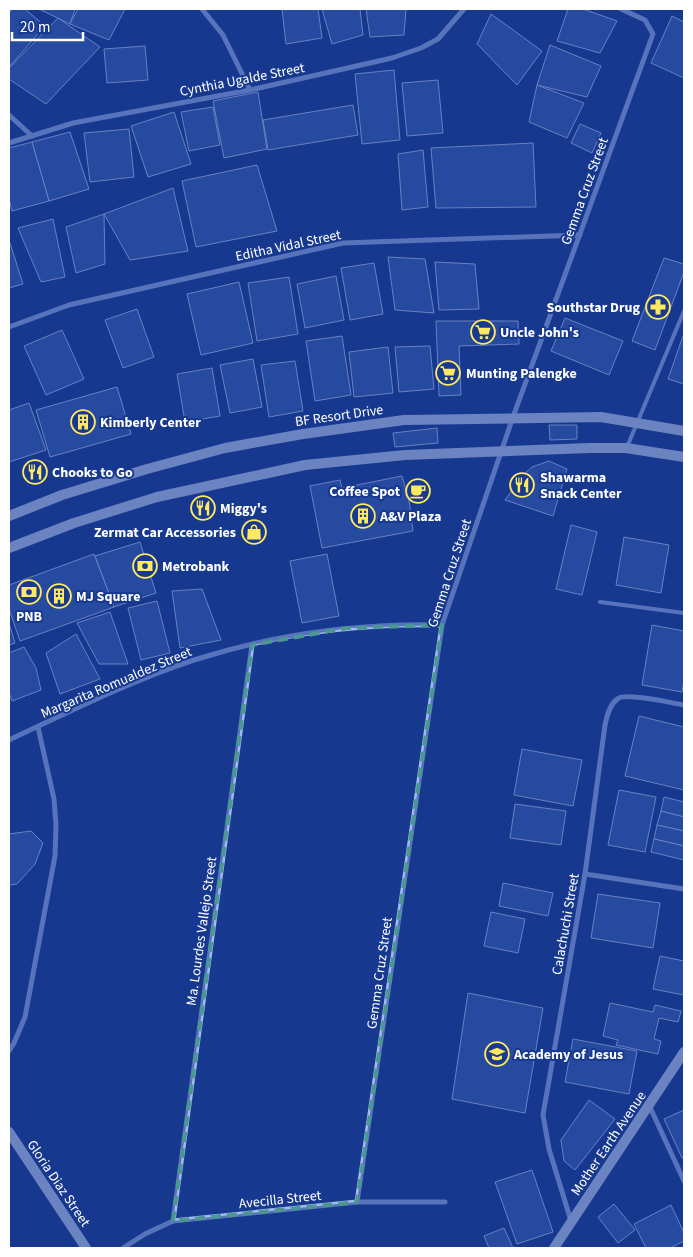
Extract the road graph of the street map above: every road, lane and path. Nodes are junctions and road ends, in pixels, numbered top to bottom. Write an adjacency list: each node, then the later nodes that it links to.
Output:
1 (202, 9): 4 (street)
2 (464, 9): 4 (street, Cynthia Ugalde Street)
3 (621, 9): 8 (street, Gemma Cruz Street)
4 (250, 90): 6 (street, Cynthia Ugalde Street)
5 (9, 115): 6 (street)
6 (32, 136): 7 (street, Cynthia Ugalde Street)
7 (9, 143)
8 (580, 235): 10 (street, Editha Vidal Street); 11 (street, Gemma Cruz Street)
9 (684, 311): 12 (lane)
10 (9, 327)
11 (513, 418): 12 (main road, BF Resort Drive); 15 (street, Gemma Cruz Street); 17 (main road, BF Resort Drive)
12 (637, 423): 13 (main road, BF Resort Drive); 14 (lane)
13 (684, 431)
14 (626, 448): 15 (main road); 16 (main road)
15 (502, 451): 18 (main road); 21 (street, Gemma Cruz Street)
16 (684, 457)
17 (9, 516)
18 (9, 548)
19 (600, 602): 20 (lane)
20 (684, 613)
21 (442, 625): 22 (street, Margarita Romualdez Street); 33 (street, Gemma Cruz Street)
22 (252, 645): 24 (street, Margarita Romualdez Street); 35 (street, Ma. Lourdes Vallejo Street)
23 (684, 705): 26 (street, Calachuchi Street)
24 (38, 727): 25 (street, Margarita Romualdez Street); 28 (street)
25 (9, 740)
26 (585, 874): 27 (street); 36 (street, Calachuchi Street)
27 (684, 890)
28 (9, 1051)
29 (684, 1052): 30 (main road, Mother Earth Avenue)
30 (650, 1106): 32 (street); 36 (main road, Mother Earth Avenue)
31 (9, 1132): 37 (main road, Gloria Diaz Street)
32 (684, 1181)
33 (357, 1202): 34 (street, Avecilla Street); 35 (street, Avecilla Street)
34 (445, 1202)
35 (173, 1221): 38 (street, Avecilla Street)
36 (571, 1221): 39 (main road, Mother Earth Avenue)
37 (86, 1248)
38 (123, 1248)
39 (554, 1248)

